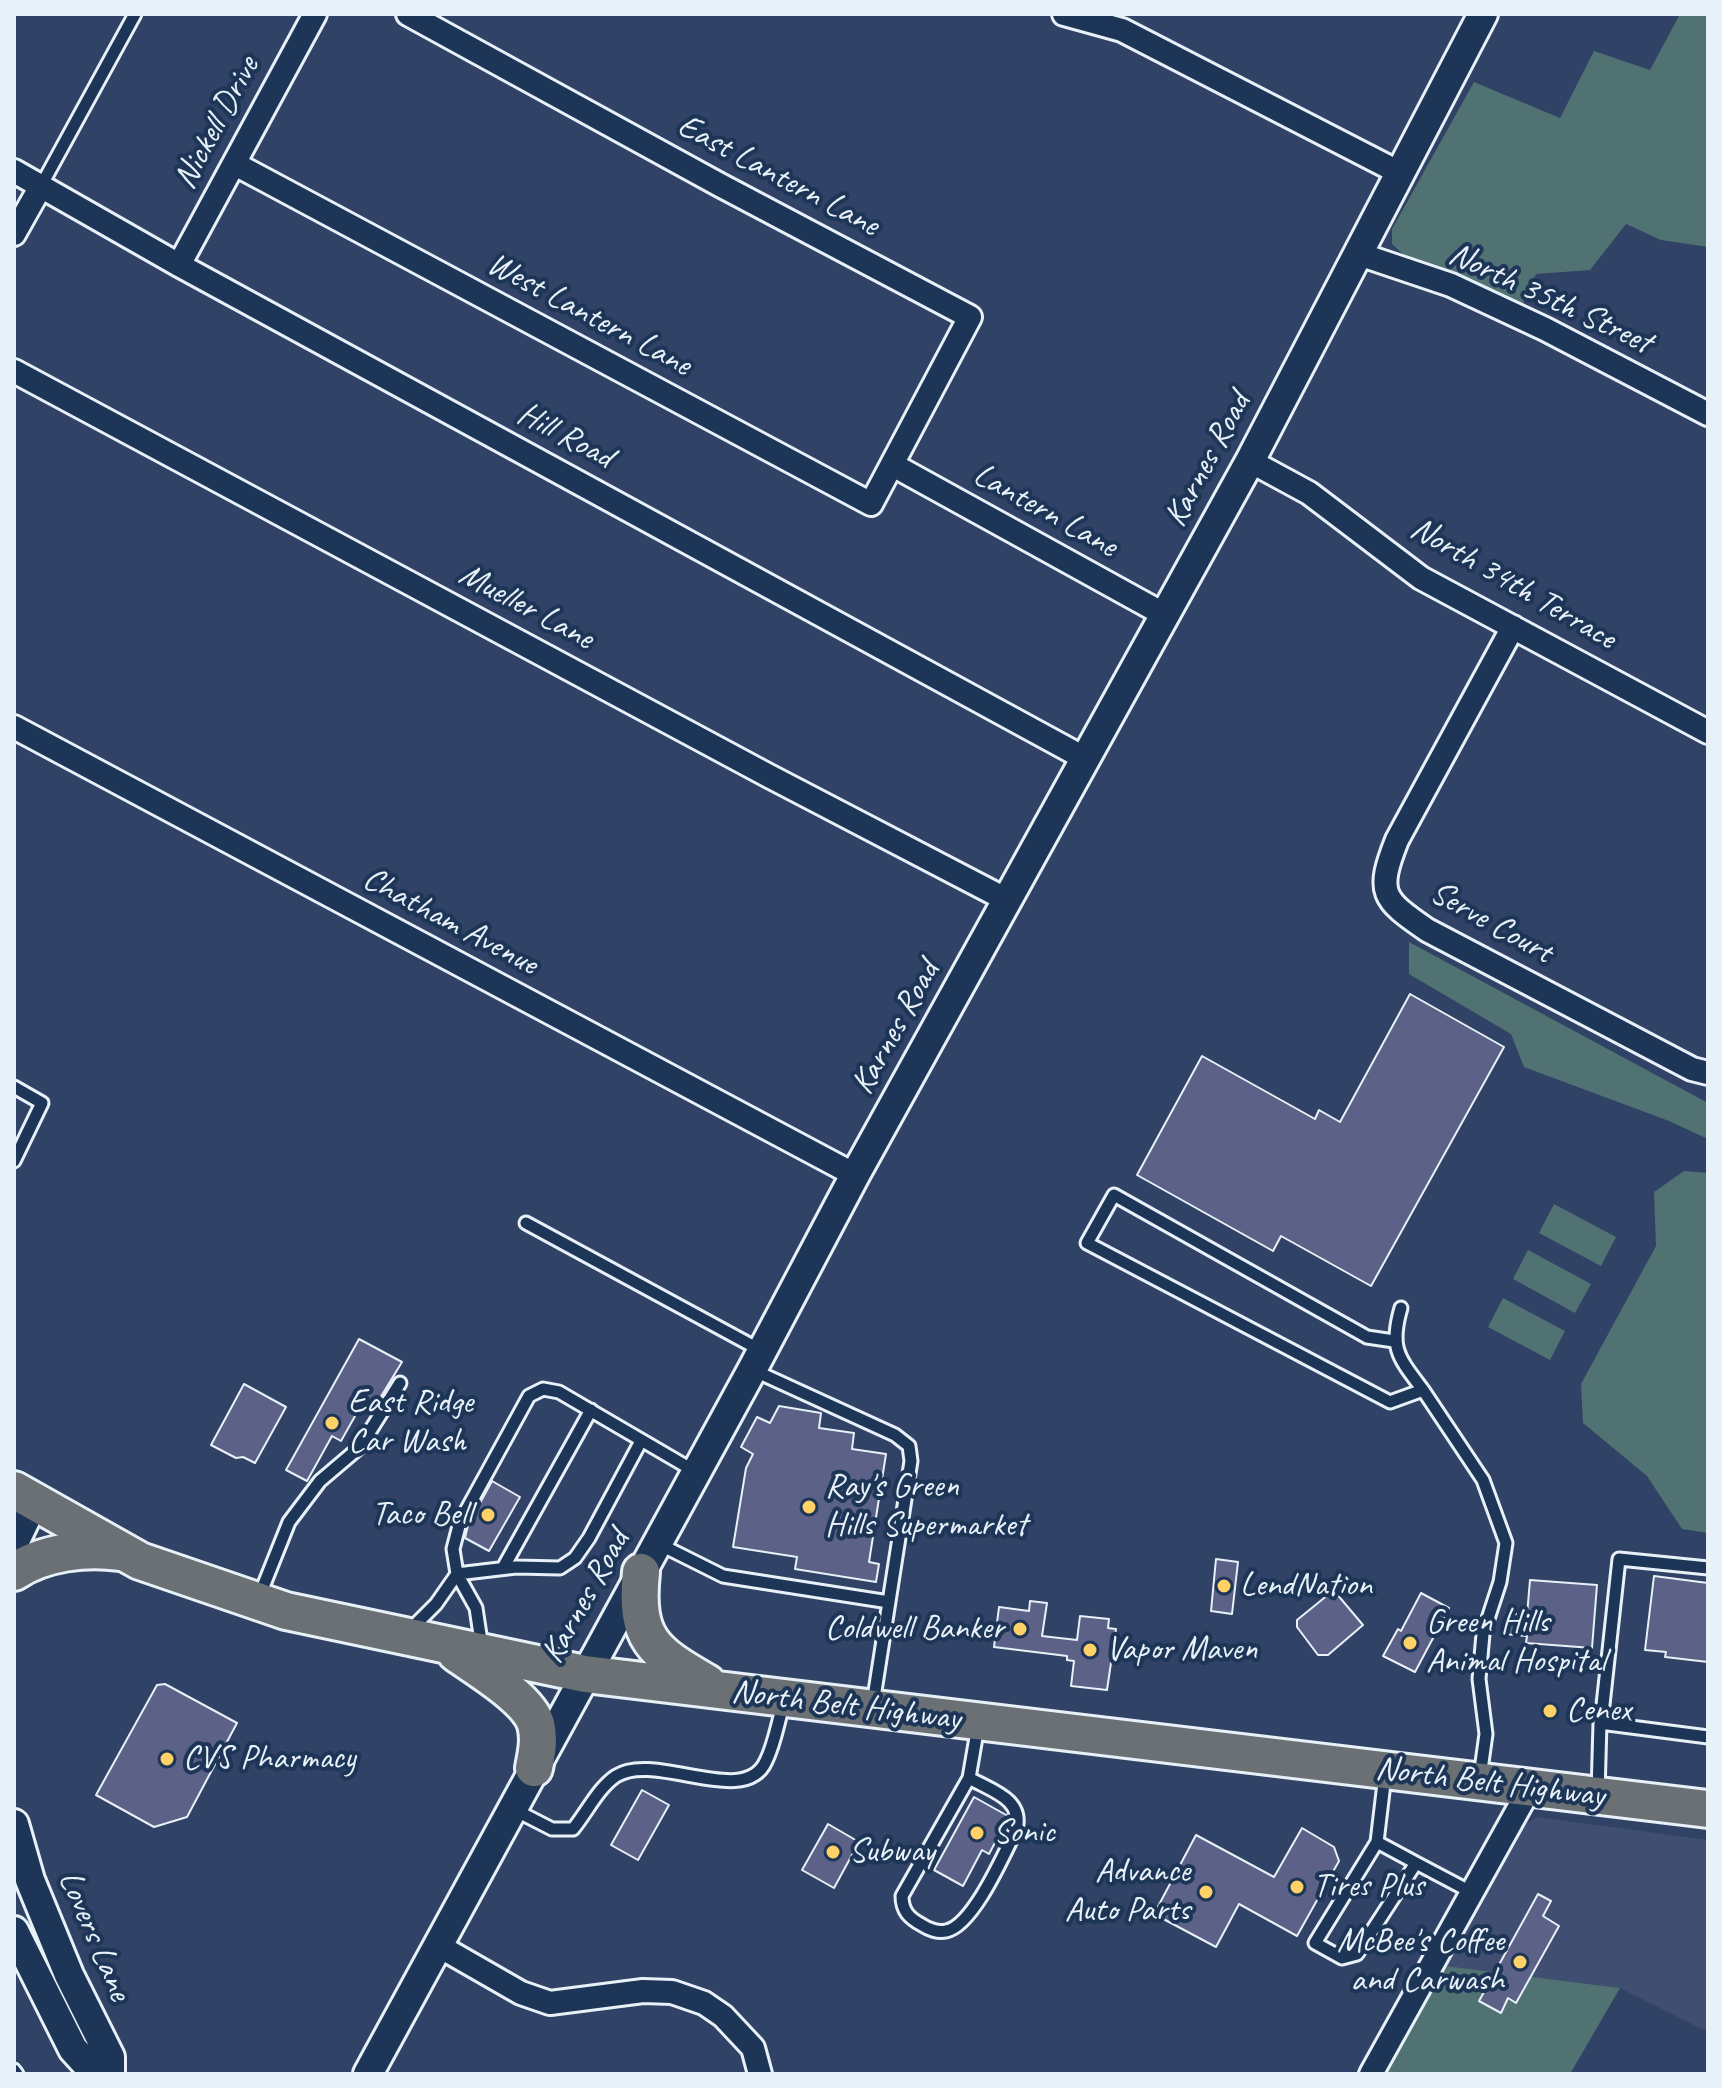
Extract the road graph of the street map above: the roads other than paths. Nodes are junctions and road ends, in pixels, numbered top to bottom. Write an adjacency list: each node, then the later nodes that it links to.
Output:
1 (135, 14): 9 (lane)
2 (315, 14): 6 (street, Nickell Drive)
3 (408, 14): 16 (street, East Lantern Lane)
4 (1064, 14): 8 (street)
5 (1483, 14): 8 (street, Karnes Road)
6 (235, 164): 12 (street, Nickell Drive); 16 (street, West Lantern Lane)
7 (14, 171): 9 (street, Hill Road)
8 (1400, 173): 11 (street, Karnes Road)
9 (41, 186): 10 (street); 12 (street, Hill Road)
10 (14, 234)
11 (1359, 254): 14 (street, North 35th Street); 15 (street, Karnes Road)
12 (179, 265): 21 (street, Hill Road)
13 (14, 371): 22 (street, Mueller Lane)
14 (1708, 414)
15 (1250, 461): 17 (street, Karnes Road); 18 (street, North 34th Terrace)
16 (893, 465): 17 (street, Lantern Lane)
17 (1165, 615): 21 (street, Karnes Road)
18 (1513, 627): 20 (street, North 34th Terrace); 23 (street, Serve Court)
19 (14, 727): 26 (street, Chatham Avenue)
20 (1708, 732)
21 (1084, 758): 22 (street, Karnes Road)
22 (1007, 900): 26 (street, Karnes Road)
23 (1708, 1073)
24 (14, 1087): 25 (lane)
25 (15, 1158)
26 (855, 1175): 30 (street, Karnes Road)
27 (526, 1223): 30 (lane)
28 (1401, 1308): 29 (lane)
29 (1394, 1341): 32 (lane); 32 (lane)
30 (758, 1360): 35 (street, Karnes Road); 45 (lane)
31 (400, 1383): 44 (lane)
32 (1423, 1390): 59 (lane)
33 (591, 1410): 34 (lane); 40 (lane); 43 (lane)
34 (641, 1441): 35 (lane); 40 (lane)
35 (696, 1472): 39 (street, Karnes Road)
36 (21, 1504): 37 (street); 38 (main road, North Belt Highway)
37 (14, 1543)
38 (126, 1553): 42 (main road); 44 (main road, North Belt Highway)
39 (649, 1558): 45 (lane); 49 (street, Karnes Road); 50 (main road)
40 (503, 1568): 43 (lane)
41 (1708, 1568): 54 (lane)
42 (14, 1572)
43 (457, 1574): 46 (lane); 48 (lane)
44 (257, 1601): 46 (main road, North Belt Highway)
45 (889, 1602): 52 (lane)
46 (405, 1635): 47 (main road, North Belt Highway)
47 (445, 1645): 48 (main road, North Belt Highway); 56 (main road)
48 (482, 1653): 49 (main road, North Belt Highway)
49 (585, 1674): 50 (main road, North Belt Highway); 56 (street, Karnes Road)
50 (719, 1690): 51 (main road, North Belt Highway)
51 (785, 1698): 52 (main road, North Belt Highway); 62 (lane)
52 (872, 1709): 53 (main road, North Belt Highway)
53 (979, 1721): 57 (main road, North Belt Highway); 58 (lane)
54 (1601, 1723): 55 (lane); 61 (lane)
55 (1708, 1737)
56 (534, 1768): 62 (street, Karnes Road)
57 (1386, 1770): 59 (main road, North Belt Highway); 65 (lane)
58 (969, 1778): 58 (lane)
59 (1479, 1782): 60 (main road, North Belt Highway)
60 (1530, 1788): 61 (main road, North Belt Highway); 67 (street)
61 (1598, 1796): 63 (main road, North Belt Highway)
62 (512, 1809): 69 (street, Karnes Road)
63 (1708, 1809)
64 (14, 1824): 71 (street, Lovers Lane)
65 (1377, 1842): 66 (lane); 66 (lane)
66 (1416, 1863): 67 (lane)
67 (1471, 1892): 74 (street)
68 (14, 1931): 70 (street, Lovers Lane)
69 (439, 1946): 72 (street, Karnes Road); 73 (street)
70 (99, 2074)
71 (110, 2074)
72 (368, 2074)
73 (760, 2074)
74 (1371, 2074)

